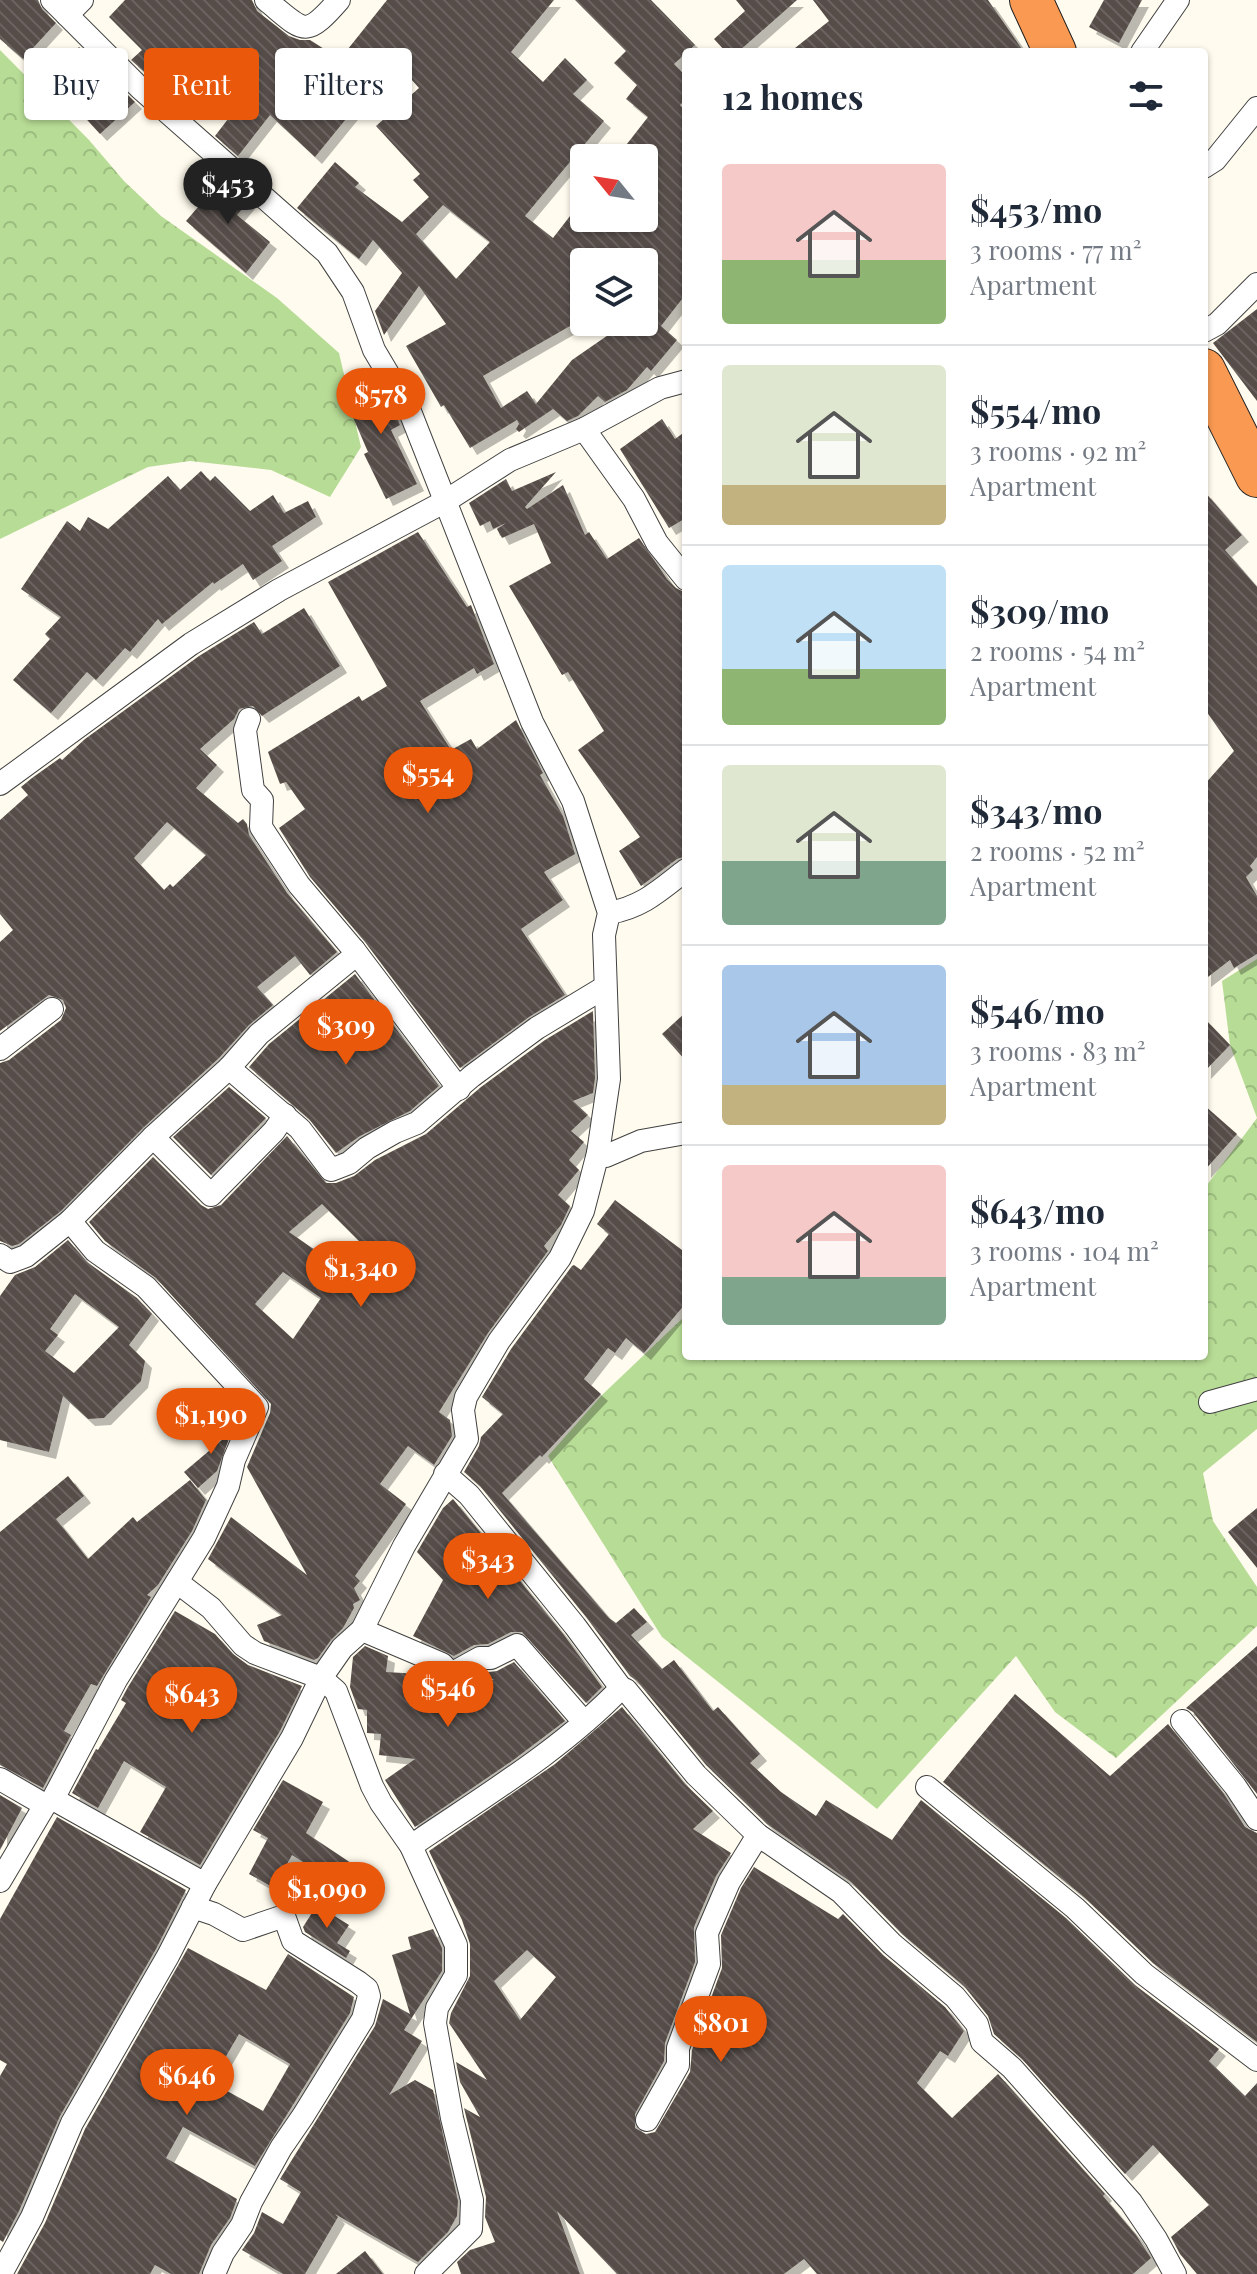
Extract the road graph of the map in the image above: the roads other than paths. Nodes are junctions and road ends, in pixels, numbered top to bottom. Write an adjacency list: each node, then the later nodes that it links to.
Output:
1 (266, 0): 2 (street)
2 (339, 0)
3 (1031, 0): 6 (highway)
4 (1178, 0): 7 (street)
5 (67, 5): 16 (street)
6 (1053, 48)
7 (1145, 48)
8 (1257, 108): 9 (street)
9 (1208, 164)
10 (1257, 284): 11 (street)
11 (1208, 329)
12 (1208, 378): 15 (highway)
13 (682, 382): 14 (street)
14 (584, 429): 16 (street); 17 (street)
15 (1257, 476)
16 (444, 502): 19 (street); 21 (street)
17 (682, 574)
18 (249, 719): 22 (street)
19 (0, 784)
20 (682, 874): 21 (street)
21 (609, 913): 23 (street)
22 (354, 950): 26 (street); 27 (street)
23 (605, 987): 27 (street); 31 (street)
24 (52, 1009): 25 (street)
25 (0, 1049)
26 (229, 1068): 28 (street); 30 (street)
27 (459, 1089): 28 (street)
28 (285, 1115): 30 (street)
29 (682, 1134): 31 (street)
30 (153, 1137): 32 (street)
31 (598, 1153): 36 (street)
32 (70, 1221): 33 (street); 37 (street)
33 (0, 1255)
34 (1257, 1389): 35 (street)
35 (1210, 1402)
36 (445, 1474): 38 (street); 40 (street)
37 (177, 1582): 39 (street); 45 (street)
38 (362, 1630): 39 (street); 42 (street)
39 (321, 1678): 48 (street); 50 (street)
40 (621, 1688): 42 (street); 47 (street)
41 (1182, 1721): 46 (street)
42 (584, 1722): 48 (street)
43 (0, 1779): 45 (street)
44 (927, 1787): 52 (street)
45 (49, 1802): 49 (street); 50 (street)
46 (1257, 1819)
47 (758, 1835): 53 (street); 57 (street)
48 (411, 1846): 56 (street)
49 (0, 1881)
50 (205, 1884): 51 (street)
51 (193, 1907): 54 (street); 55 (street)
52 (1257, 2060)
53 (647, 2120)
54 (1, 2274)
55 (214, 2274)
56 (426, 2274)
57 (1175, 2274)

